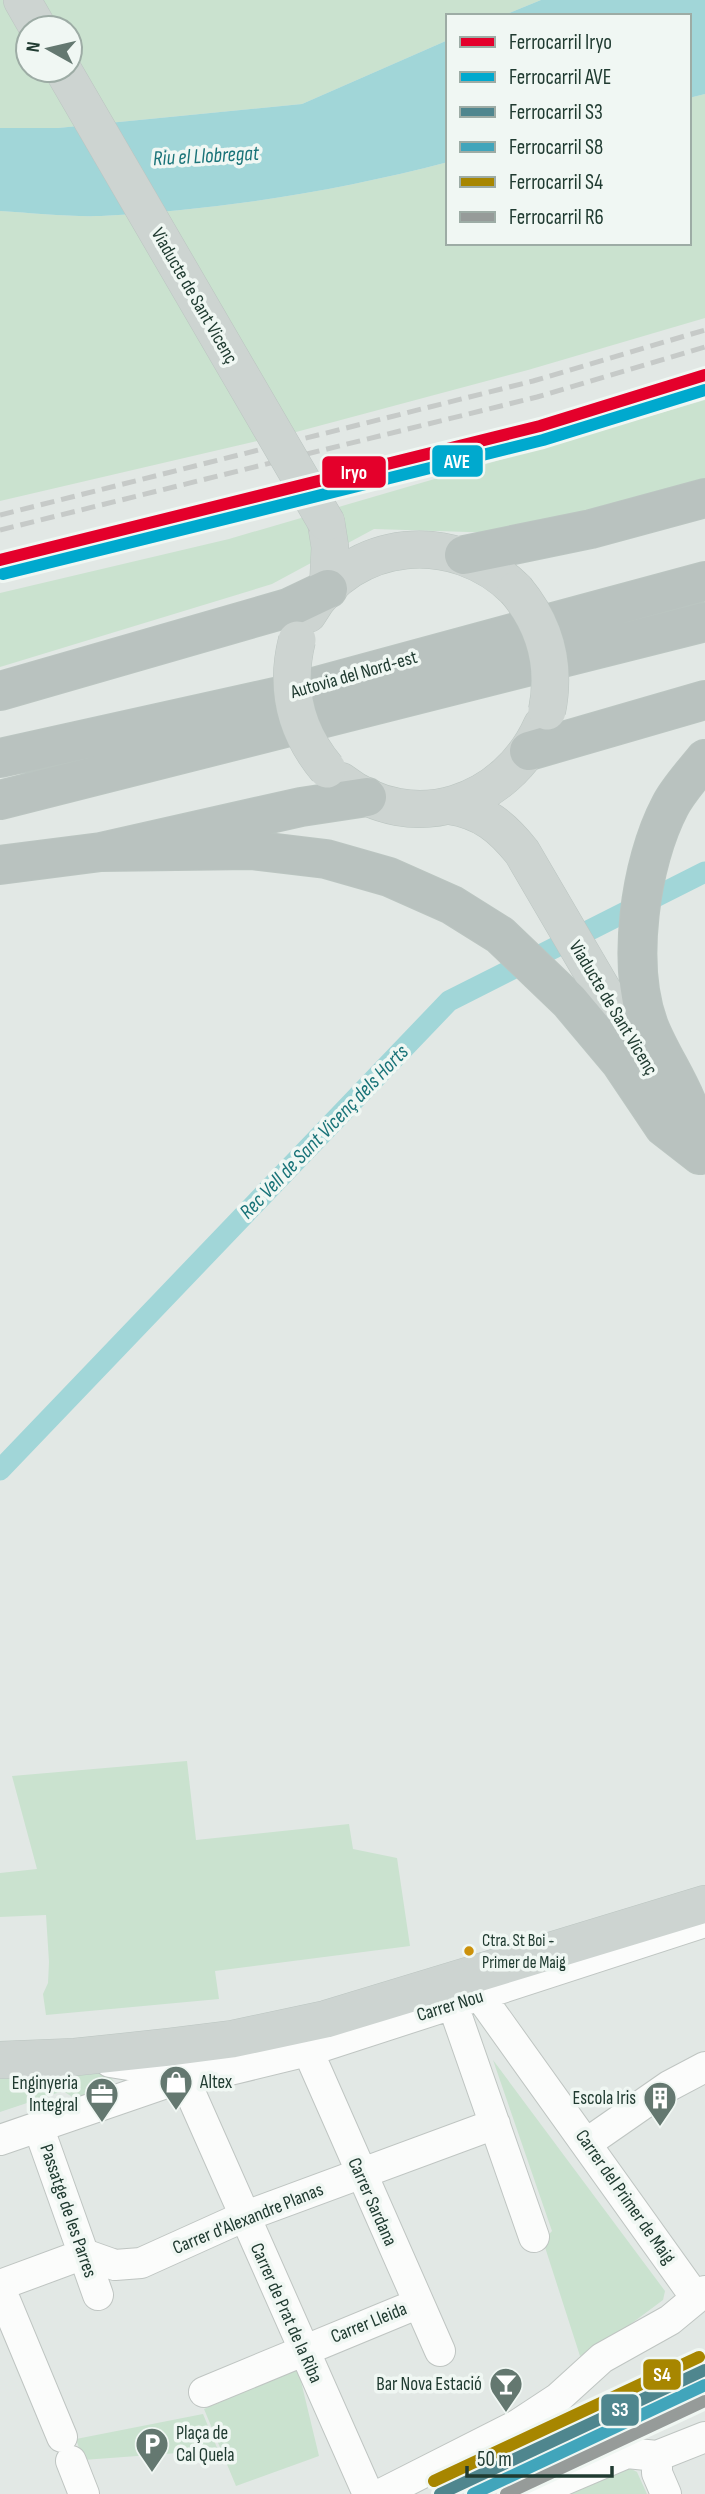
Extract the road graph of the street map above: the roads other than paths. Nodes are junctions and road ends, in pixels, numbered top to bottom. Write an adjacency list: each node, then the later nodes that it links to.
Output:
1 (70, 84): 3 (main road, Viaducte de Sant Vicenç, bridge)
2 (705, 498): 5 (highway)
3 (326, 522): 4 (main road, Viaducte de Sant Vicenç); 7 (main road, Viaducte de Sant Vicenç)
4 (384, 554): 5 (main road, Viaducte de Sant Vicenç); 7 (main road, Viaducte de Sant Vicenç)
5 (464, 555): 12 (main road, Viaducte de Sant Vicenç, bridge)
6 (705, 581): 11 (highway, Autovia del Nord-est)
7 (328, 589): 9 (highway); 14 (main road, Viaducte de Sant Vicenç, bridge)
8 (705, 622): 15 (highway, Autovia del Nord-est)
9 (0, 691)
10 (705, 700): 12 (highway)
11 (0, 758)
12 (522, 760): 16 (main road, Viaducte de Sant Vicenç); 18 (main road, Viaducte de Sant Vicenç)
13 (705, 760): 21 (highway)
14 (367, 797): 16 (main road, Viaducte de Sant Vicenç); 17 (highway)
15 (0, 800)
16 (450, 806): 18 (main road, Viaducte de Sant Vicenç)
17 (101, 852): 19 (highway); 20 (highway)
18 (522, 852): 20 (main road, Viaducte de Sant Vicenç)
19 (0, 865)
20 (585, 994): 21 (highway)
21 (702, 1158)
22 (705, 1889): 25 (main road)
23 (705, 1904): 25 (main road)
24 (705, 1922): 25 (street, Carrer Nou)
25 (462, 1987): 26 (main road); 28 (street, Carrer Nou); 34 (street); 37 (street, Carrer del Primer de Maig)
26 (227, 2031): 29 (main road); 32 (main road)
27 (0, 2042): 29 (main road)
28 (308, 2052): 32 (street, Carrer Nou); 38 (street, Carrer Sardana)
29 (90, 2053): 30 (main road); 32 (main road); 33 (street)
30 (0, 2060)
31 (705, 2067): 37 (street)
32 (177, 2069): 33 (street, Carrer Nou); 39 (street, Carrer de Prat de la Riba)
33 (115, 2100): 35 (street, Carrer Nou)
34 (495, 2124): 38 (street, Carrer d'Alexandre Planas); 40 (street)
35 (37, 2126): 36 (street, Carrer Nou); 41 (street, Passatge de les Parres)
36 (0, 2140)
37 (587, 2143): 43 (street, Carrer del Primer de Maig)
38 (360, 2174): 39 (street, Carrer d'Alexandre Planas); 45 (street, Carrer Sardana)
39 (243, 2217): 41 (street, Carrer d'Alexandre Planas); 46 (street, Carrer de Prat de la Riba)
40 (534, 2237)
41 (84, 2253): 42 (street); 44 (street, Passatge de les Parres)
42 (0, 2287): 51 (street)
43 (700, 2294): 53 (street)
44 (98, 2295)
45 (417, 2304): 46 (street, Carrer Lleida); 47 (street, Carrer Sardana)
46 (302, 2350): 48 (street, Carrer Lleida); 52 (street, Carrer de Prat de la Riba)
47 (440, 2351)
48 (204, 2392)
49 (705, 2437): 50 (street)
50 (657, 2456): 54 (street); 55 (street)
51 (84, 2494)
52 (368, 2494)
53 (381, 2494)
54 (531, 2494)
55 (666, 2494)

